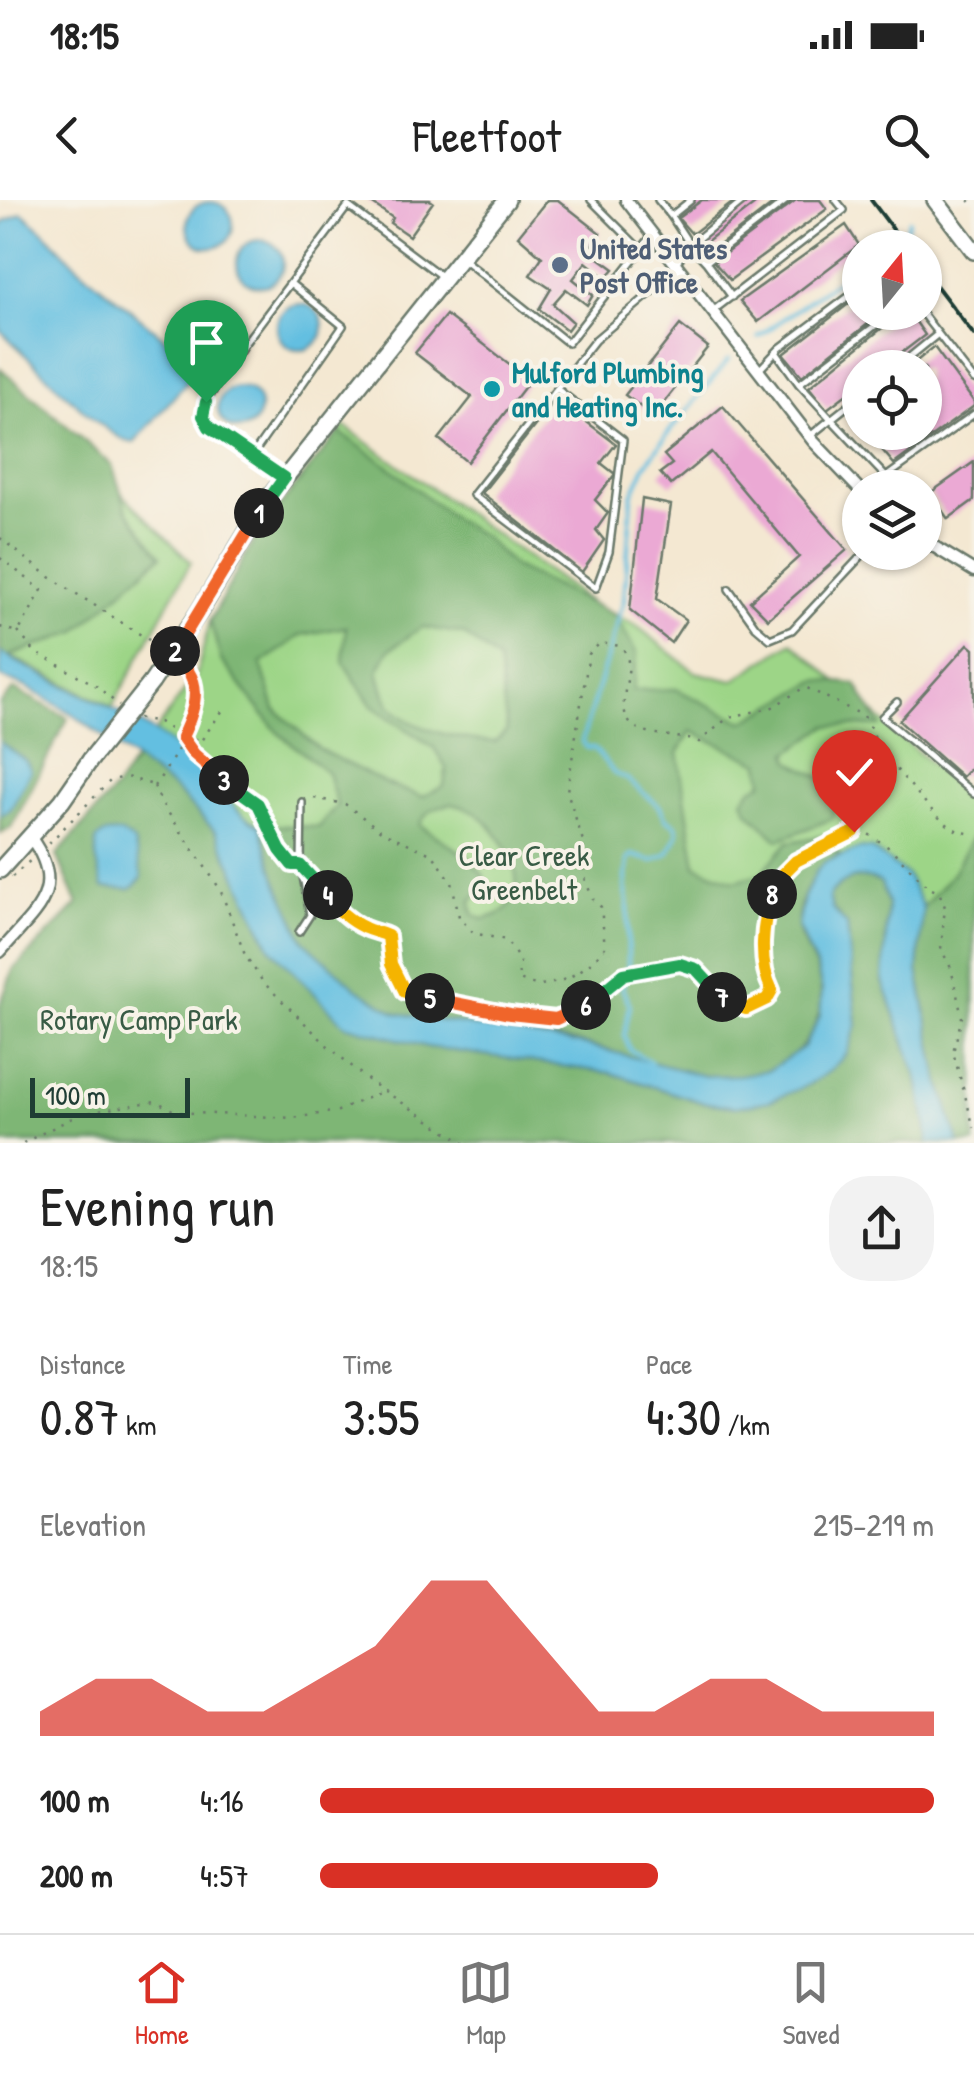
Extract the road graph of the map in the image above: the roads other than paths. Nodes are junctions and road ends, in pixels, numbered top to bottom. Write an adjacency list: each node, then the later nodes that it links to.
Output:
1 (341, 200): 11 (lane)
2 (591, 200): 15 (lane)
3 (626, 200): 13 (street)
4 (658, 200): 12 (lane)
5 (691, 200): 12 (lane)
6 (746, 200): 14 (lane)
7 (787, 200): 18 (lane)
8 (836, 200): 22 (lane)
9 (935, 200): 16 (street)
10 (502, 202): 17 (street)
11 (348, 206): 20 (lane); 21 (lane)
12 (672, 216): 14 (lane)
13 (654, 234): 15 (lane); 19 (street)
14 (690, 246): 18 (lane); 19 (lane)
15 (640, 250): 17 (lane)
16 (974, 251)
17 (461, 257): 20 (street)
18 (706, 262): 22 (lane)
19 (678, 266): 24 (street); 33 (lane)
20 (444, 278): 40 (street)
21 (290, 282): 38 (lane); 38 (lane)
22 (732, 297): 24 (lane)
23 (842, 302): 29 (lane)
24 (713, 311): 30 (street)
25 (870, 330): 32 (lane)
26 (935, 330): 27 (lane)
27 (938, 334): 28 (lane); 31 (lane)
28 (918, 350)
29 (776, 352): 30 (lane); 32 (lane)
30 (759, 370): 37 (street)
31 (974, 380)
32 (799, 384): 36 (lane)
33 (557, 389): 33 (lane)
34 (842, 410): 36 (lane)
35 (974, 414): 36 (lane)
36 (831, 419): 37 (lane)
37 (809, 436): 39 (street)
38 (252, 456): 40 (lane)
39 (842, 471)
40 (284, 478): 48 (street, bridge)
41 (942, 551): 43 (street)
42 (849, 570): 44 (lane)
43 (974, 571)
44 (729, 588)
45 (896, 702): 46 (lane)
46 (974, 794)
47 (302, 802): 51 (lane)
48 (36, 844): 49 (street); 50 (street); 52 (street)
49 (0, 860)
50 (4, 874)
51 (300, 932)
52 (0, 952)

